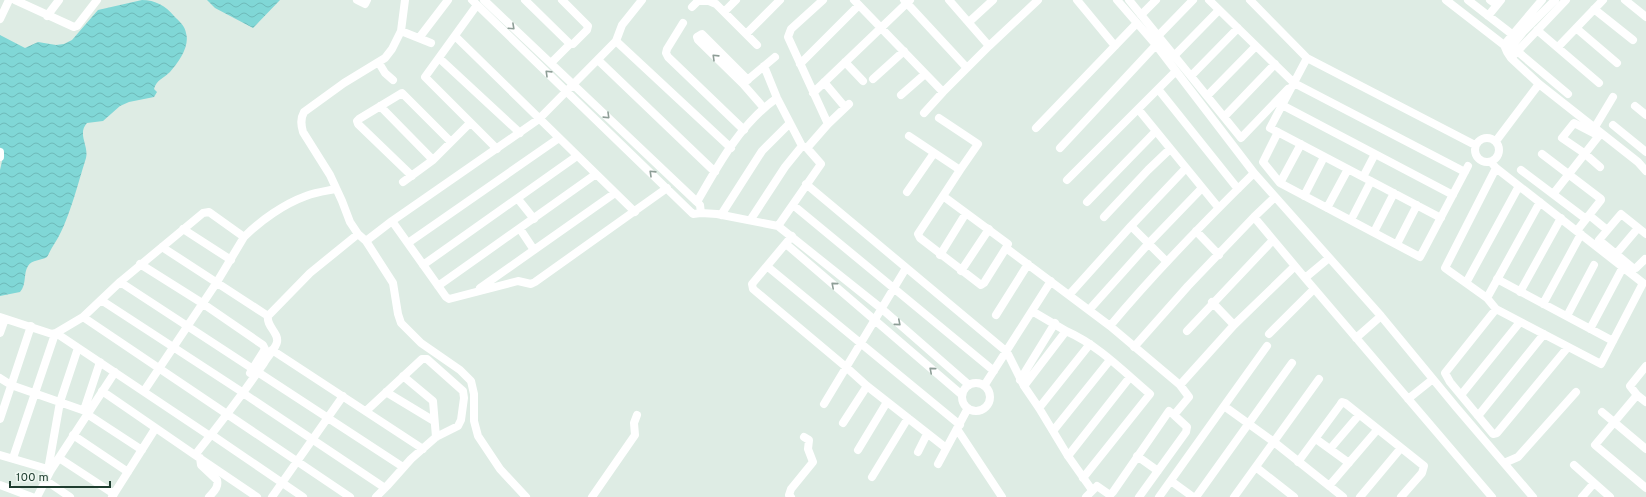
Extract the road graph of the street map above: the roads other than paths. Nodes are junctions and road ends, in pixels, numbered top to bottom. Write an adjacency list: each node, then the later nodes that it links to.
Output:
1 (15, 0): 40 (street); 43 (street)
2 (59, 0): 40 (street)
3 (98, 0): 40 (street)
4 (357, 0): 5 (street)
5 (367, 0)
6 (405, 0): 51 (street)
7 (448, 0): 56 (street)
8 (525, 0): 60 (street)
9 (562, 0): 60 (street)
10 (736, 0): 38 (street)
11 (780, 0): 52 (street)
12 (823, 0): 79 (street)
13 (950, 0): 44 (street)
14 (993, 0): 44 (street)
15 (1038, 0): 63 (street)
16 (1077, 0): 64 (street)
17 (1117, 0): 46 (street)
18 (1129, 0): 39 (street)
19 (1156, 0): 39 (street)
20 (1193, 0): 55 (street)
21 (1209, 0): 35 (street)
22 (1250, 0): 73 (street)
23 (1446, 0): 69 (street)
24 (1468, 0): 41 (street)
25 (1542, 0): 53 (street)
26 (1555, 0): 69 (street)
27 (1566, 0): 50 (street)
28 (1602, 0): 37 (street)
29 (1625, 0): 42 (street)
30 (907, 1): 47 (street); 82 (street)
31 (478, 2): 54 (street); 77 (street, one-way to 77); 96 (street, one-way to 31)
32 (637, 2): 58 (street)
33 (857, 2): 47 (street); 79 (street)
34 (1496, 2): 41 (street)
35 (1218, 5): 48 (street); 70 (street)
36 (692, 8): 38 (street)
37 (1594, 9): 49 (street); 57 (street)
38 (724, 12): 52 (street)
39 (1141, 15): 55 (street)
40 (47, 16)
41 (1488, 16): 53 (street)
42 (1646, 16)
43 (0, 19)
44 (969, 22): 63 (street)
45 (683, 24): 120 (street)
46 (1136, 24): 62 (street); 64 (street)
47 (882, 27): 67 (street); 75 (street)
48 (1238, 28): 65 (street); 85 (street)
49 (1576, 28): 66 (street); 78 (street)
50 (1537, 30): 66 (street); 68 (street)
51 (401, 31): 56 (street); 76 (street)
52 (746, 34): 61 (street)
53 (1512, 35): 69 (street)
54 (455, 36): 72 (street); 113 (street)
55 (1158, 36): 70 (street)
56 (419, 38): 59 (street)
57 (1633, 40)
58 (616, 41): 74 (street); 132 (street)
59 (431, 43)
60 (570, 44): 77 (street)
61 (757, 44)
62 (1156, 45): 83 (street); 133 (street)
63 (989, 46): 82 (street)
64 (1115, 46): 119 (street)
65 (1256, 46): 80 (street); 101 (street)
66 (1558, 47): 92 (street)
67 (904, 51): 84 (street); 86 (street)
68 (1517, 51): 69 (street); 99 (street)
69 (1507, 52): 93 (street)
70 (1174, 56): 85 (street)
71 (775, 57): 81 (street)
72 (439, 58): 114 (street); 123 (street)
73 (1308, 58): 91 (street); 130 (street)
74 (598, 60): 94 (street); 154 (street)
75 (845, 62): 88 (street); 90 (street)
76 (379, 63): 87 (street); 168 (street)
77 (551, 63): 94 (street)
78 (1617, 63)
79 (800, 64): 98 (street)
80 (1275, 64): 91 (street); 111 (street)
81 (764, 66): 89 (street); 103 (street)
82 (967, 68): 97 (street)
83 (1176, 71): 95 (street); 155 (street)
84 (925, 74): 97 (street); 100 (street)
85 (1191, 76): 101 (street)
86 (873, 79)
87 (393, 80)
88 (863, 81)
89 (746, 82): 89 (street, one-way to 89); 107 (street)
90 (824, 82): 98 (street); 116 (street)
91 (1294, 83): 104 (street); 111 (street); 174 (street)
92 (1599, 83)
93 (1539, 84): 118 (street); 127 (street)
94 (574, 85): 96 (street); 179 (street, one-way to 179)
95 (1158, 89): 108 (street); 169 (street)
96 (567, 92): 113 (street); 166 (street, one-way to 96)
97 (943, 92): 110 (street)
98 (813, 93): 116 (street)
99 (1568, 94)
100 (901, 96)
101 (1207, 96): 111 (street)
102 (1613, 97): 118 (street)
103 (777, 98): 107 (street); 115 (street)
104 (1282, 105): 122 (street); 140 (street)
105 (380, 106): 128 (street); 145 (street); 158 (street)
106 (1635, 106): 109 (street)
107 (763, 107): 120 (street)
108 (1138, 109): 121 (street); 160 (street)
109 (1645, 111)
110 (924, 113)
111 (1224, 117)
112 (939, 118): 151 (street)
113 (540, 119): 123 (street); 126 (street)
114 (470, 123): 128 (street); 134 (street)
115 (790, 123): 131 (street); 189 (street)
116 (828, 124): 131 (street)
117 (1614, 125): 137 (street)
118 (1594, 127): 124 (street)
119 (1036, 128)
120 (744, 130): 132 (street)
121 (1156, 131): 135 (street); 180 (street)
122 (1278, 132): 129 (street); 164 (street)
123 (520, 133): 134 (street)
124 (1600, 134): 139 (street); 139 (street); 146 (street)
125 (909, 136): 138 (street)
126 (559, 138): 142 (street); 215 (street)
127 (1496, 141): 130 (street); 147 (street)
128 (451, 142): 145 (street)
129 (1301, 144): 144 (street); 164 (street)
130 (1475, 145): 147 (street)
131 (805, 147): 163 (street); 197 (street)
132 (731, 148): 154 (street)
133 (1060, 148)
134 (497, 149): 198 (street)
135 (1170, 149): 149 (street); 191 (street)
136 (0, 152): 143 (street)
137 (1646, 152): 146 (street)
138 (934, 153): 151 (street); 170 (street)
139 (1584, 153): 148 (street); 157 (street)
140 (1375, 154): 159 (street); 174 (street)
141 (1542, 154): 157 (street)
142 (577, 156): 156 (street); 178 (street)
143 (0, 157)
144 (1324, 157): 150 (street); 176 (street)
145 (433, 160): 158 (street)
146 (1638, 162): 153 (street)
147 (1493, 165): 165 (street); 243 (street)
148 (1600, 167)
149 (1186, 168): 167 (street); 200 (street)
150 (1348, 169): 159 (street); 185 (street)
151 (960, 170): 175 (street)
152 (1521, 170): 173 (street)
153 (1646, 171)
154 (715, 172): 179 (street)
155 (1254, 173): 169 (street); 177 (street)
156 (596, 174): 171 (street); 196 (street)
157 (1569, 174): 173 (street); 193 (street)
158 (412, 176): 162 (street)
159 (1363, 177): 161 (street)
160 (1067, 180)
161 (1371, 181): 172 (street); 190 (street)
162 (403, 182)
163 (806, 184): 182 (street); 236 (street)
164 (1280, 184): 176 (street)
165 (1519, 186): 181 (street); 243 (street)
166 (667, 188): 186 (street); 187 (street)
167 (1202, 188): 184 (street); 216 (street)
168 (336, 189): 209 (street); 212 (street)
169 (1238, 189): 184 (street)
170 (907, 192)
171 (615, 193): 186 (street); 221 (street)
172 (1394, 193): 183 (street); 208 (street)
173 (1554, 193): 193 (street)
174 (1453, 195): 194 (street)
175 (943, 196): 188 (street); 223 (street)
176 (1304, 196): 185 (street)
177 (1275, 198): 192 (street); 225 (street)
178 (518, 199): 196 (street); 231 (street)
179 (697, 202): 187 (street)
180 (1087, 202)
181 (1540, 202): 195 (street); 239 (street)
182 (793, 205): 199 (street); 245 (street)
183 (1417, 205): 194 (street); 218 (street)
184 (1218, 207): 206 (street)
185 (1327, 208): 208 (street)
186 (635, 212): 247 (street)
187 (702, 213): 189 (street)
188 (966, 213): 204 (street); 223 (street)
189 (721, 215): 197 (street)
190 (1353, 216)
191 (1104, 217)
192 (1254, 217): 213 (street); 224 (street)
193 (1587, 217): 205 (street); 207 (street)
194 (1441, 218): 218 (street)
195 (1560, 218): 207 (street); 248 (street)
196 (534, 219): 203 (street)
197 (751, 219): 199 (street)
198 (392, 221): 214 (street); 215 (street)
199 (778, 226): 211 (street)
200 (1131, 226): 216 (street); 249 (street)
201 (1638, 228): 205 (street); 210 (street); 222 (street)
202 (183, 229): 212 (street); 219 (street); 227 (street)
203 (520, 229): 221 (street); 244 (street)
204 (989, 229): 220 (street); 237 (street)
205 (1606, 229): 222 (street)
206 (1196, 231): 224 (street); 228 (street)
207 (1580, 231): 235 (street); 254 (street)
208 (1374, 232): 218 (street)
209 (358, 234): 214 (street); 260 (street)
210 (1646, 234)
211 (792, 236): 217 (street); 256 (street)
212 (244, 237): 227 (street)
213 (1273, 240): 233 (street); 252 (street)
214 (366, 241): 329 (street)
215 (408, 243): 231 (street)
216 (1149, 243): 228 (street); 257 (street)
217 (786, 244): 234 (street); 265 (street, one-way to 217)
218 (1397, 244)
219 (162, 247): 229 (street); 242 (street)
220 (1006, 248): 230 (street); 237 (street)
221 (534, 250): 247 (street)
222 (1616, 254): 226 (street)
223 (940, 255): 237 (street)
224 (1219, 255): 285 (street)
225 (1329, 258): 238 (street); 261 (street)
226 (1646, 259)
227 (231, 260): 242 (street)
228 (1167, 262): 271 (street)
229 (140, 264): 241 (street); 253 (street)
230 (1028, 264): 240 (street); 259 (street)
231 (423, 265): 244 (street)
232 (1594, 265): 262 (street)
233 (1295, 266): 238 (street); 268 (street)
234 (768, 267): 281 (street); 294 (street)
235 (1623, 267): 272 (street); 280 (street)
236 (906, 268): 245 (street); 289 (street)
237 (961, 271)
238 (1305, 278): 246 (street)
239 (1497, 280): 248 (street); 250 (street)
240 (1051, 281): 249 (street); 258 (street)
241 (120, 282): 251 (street); 270 (street)
242 (217, 282): 253 (street); 260 (street)
243 (1466, 283): 250 (street)
244 (438, 286): 247 (street)
245 (894, 289): 256 (street); 297 (street)
246 (1314, 289): 277 (street); 279 (street)
247 (476, 291)
248 (1520, 292): 254 (street)
249 (1069, 295): 257 (street)
250 (1487, 298): 255 (street)
251 (101, 300): 264 (street); 284 (street)
252 (1212, 302): 268 (street); 274 (street)
253 (202, 303): 270 (street); 296 (street)
254 (1544, 304): 262 (street)
255 (1496, 309): 266 (street); 317 (street)
256 (881, 310): 265 (street); 306 (street, one-way to 306)
257 (1089, 310): 271 (street)
258 (1032, 311): 267 (street); 289 (street)
259 (996, 315)
260 (268, 316): 288 (street)
261 (1381, 316): 279 (street); 302 (street)
262 (1566, 316): 272 (street)
263 (2, 318): 269 (street); 275 (street)
264 (83, 318): 276 (street); 295 (street)
265 (875, 320): 281 (street); 316 (street, one-way to 265)
266 (1520, 322): 278 (street); 317 (street)
267 (1055, 323): 273 (street); 304 (street)
268 (1234, 325): 307 (street)
269 (31, 326): 276 (street); 305 (street)
270 (188, 326): 284 (street); 296 (street)
271 (1110, 326): 285 (street)
272 (1590, 329): 280 (street)
273 (1066, 331): 282 (street); 304 (street)
274 (1186, 331)
275 (0, 333)
276 (56, 334): 287 (street); 315 (street)
277 (1269, 334)
278 (1544, 334): 286 (street); 337 (street)
279 (1356, 338): 321 (street)
280 (1612, 341): 286 (street)
281 (861, 344): 294 (street); 345 (street)
282 (1090, 344): 290 (street); 328 (street)
283 (1267, 346): 326 (street)
284 (174, 347): 295 (street); 312 (street)
285 (1134, 347): 307 (street)
286 (1568, 347): 337 (street)
287 (78, 348): 291 (street); 322 (street)
288 (272, 350): 296 (street); 319 (street)
289 (1007, 352): 297 (street); 304 (street)
290 (1110, 360): 300 (street); 348 (street)
291 (100, 362): 298 (street); 331 (street)
292 (1292, 363): 344 (street)
293 (1646, 366): 318 (street)
294 (846, 367): 308 (street); 325 (street)
295 (159, 370): 311 (street); 333 (street)
296 (255, 371): 312 (street); 338 (street)
297 (994, 371): 309 (street)
298 (115, 372): 310 (street); 311 (street)
299 (403, 376): 313 (street); 320 (street); 341 (street)
300 (1130, 377): 367 (street); 383 (street)
301 (0, 378): 305 (street)
302 (1433, 378): 321 (street); 374 (street)
303 (1319, 379): 356 (street)
304 (1022, 383): 328 (street)
305 (11, 385): 315 (street); 340 (street)
306 (969, 385): 309 (street); 316 (street)
307 (1180, 385): 335 (street)
308 (867, 386): 323 (street); 342 (street)
309 (984, 386): 327 (street)
310 (102, 391): 331 (street); 346 (street)
311 (144, 391): 349 (street)
312 (241, 392): 333 (street); 355 (street)
313 (386, 392): 330 (street); 341 (street)
314 (1576, 392): 374 (street)
315 (35, 393): 322 (street); 369 (street)
316 (962, 395): 327 (street)
317 (1461, 395): 337 (street)
318 (1637, 395): 324 (street); 343 (street)
319 (343, 396): 330 (street); 338 (street)
320 (464, 398): 329 (street); 352 (street)
321 (1408, 399): 417 (street)
322 (60, 402): 331 (street); 379 (street)
323 (887, 402): 339 (street); 363 (street)
324 (1646, 402)
325 (824, 404)
326 (1224, 406): 344 (street); 385 (street)
327 (968, 408): 345 (street)
328 (1039, 408): 348 (street)
329 (473, 410): 406 (street)
330 (366, 411): 359 (street)
331 (87, 412): 351 (street); 362 (street)
332 (1602, 412): 343 (street)
333 (225, 413): 349 (street); 371 (street)
334 (637, 415): 395 (street)
335 (1174, 415): 368 (street); 380 (street)
336 (1359, 415): 347 (street); 354 (street); 360 (street)
337 (1478, 416)
338 (328, 418): 355 (street); 377 (street)
339 (908, 418): 350 (street); 382 (street)
340 (0, 420)
341 (434, 421): 352 (street)
342 (843, 423)
343 (1614, 423): 361 (street); 391 (street)
344 (1249, 424): 356 (street); 412 (street)
345 (959, 427): 357 (street); 408 (street)
346 (155, 429): 362 (street); 366 (street)
347 (1377, 430): 358 (street); 373 (street)
348 (1053, 431): 367 (street)
349 (209, 434): 366 (street); 387 (street)
350 (927, 434): 357 (street); 364 (street)
351 (73, 435): 370 (street); 381 (street)
352 (436, 437): 359 (street)
353 (804, 437): 407 (street)
354 (1316, 439): 360 (street); 372 (street)
355 (312, 440): 371 (street); 390 (street)
356 (1274, 442): 372 (street); 378 (street)
357 (946, 448): 375 (street)
358 (1401, 448): 415 (street); 416 (street)
359 (423, 449): 377 (street)
360 (1330, 449): 373 (street)
361 (1646, 449)
362 (142, 450): 381 (street)
363 (858, 450)
364 (918, 452)
365 (0, 455): 369 (street)
366 (196, 455): 400 (street); 401 (street)
367 (1068, 456): 383 (street)
368 (1137, 456): 380 (street); 396 (street)
369 (14, 458): 379 (street)
370 (59, 458): 379 (street); 393 (street)
371 (297, 462): 387 (street); 404 (street)
372 (1298, 462): 389 (street)
373 (1349, 463): 389 (street)
374 (1504, 463): 418 (street)
375 (938, 464)
376 (1574, 465): 386 (street)
377 (403, 467): 390 (street)
378 (1257, 468): 394 (street); 413 (street)
379 (50, 470): 384 (street)
380 (1158, 471): 410 (street)
381 (128, 472): 393 (street)
382 (872, 477)
383 (1083, 478): 392 (street)
384 (45, 480): 398 (street); 399 (street)
385 (1171, 481): 411 (street); 412 (street)
386 (1594, 483): 419 (street); 420 (street)
387 (282, 484): 402 (street); 403 (street)
388 (0, 485): 397 (street)
389 (1329, 486): 414 (street)
390 (385, 488): 405 (street)
391 (1646, 488)
392 (1092, 490): 396 (street); 409 (street)
393 (113, 495)
394 (1239, 495)
395 (596, 496)
396 (1111, 496)
397 (32, 497)
398 (37, 497)
399 (70, 497)
400 (209, 497)
401 (257, 497)
402 (272, 497)
403 (303, 497)
404 (350, 497)
405 (376, 497)
406 (526, 497)
407 (791, 497)
408 (1002, 497)
409 (1086, 497)
410 (1139, 497)
411 (1159, 497)
412 (1194, 497)
413 (1294, 497)
414 (1342, 497)
415 (1360, 497)
416 (1401, 497)
417 (1492, 497)
418 (1533, 497)
419 (1582, 497)
420 (1610, 497)

